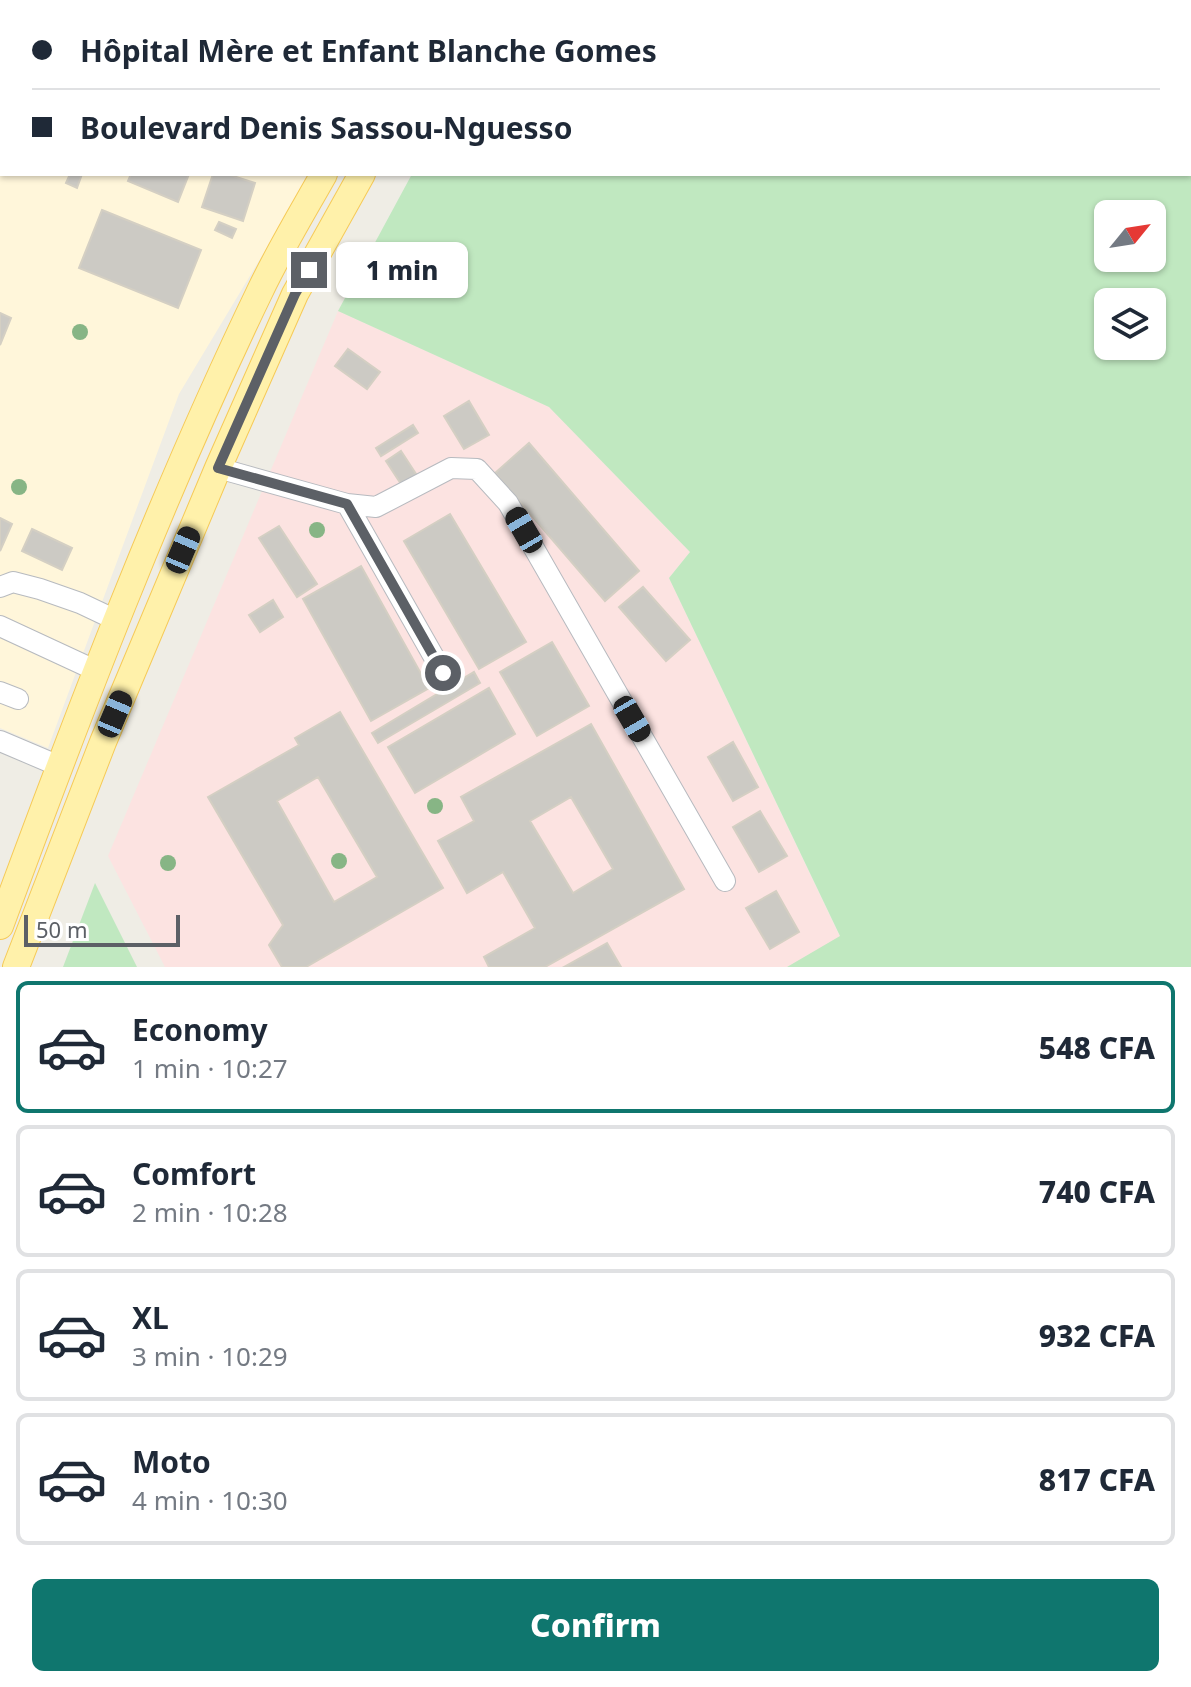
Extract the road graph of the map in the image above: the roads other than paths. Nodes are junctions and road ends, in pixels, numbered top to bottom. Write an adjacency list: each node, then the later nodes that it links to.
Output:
1 (323, 176): 6 (main road)
2 (361, 176): 3 (main road)
3 (218, 468): 4 (street); 14 (main road)
4 (347, 504): 9 (street); 12 (street)
5 (0, 587): 6 (street)
6 (118, 621): 8 (main road)
7 (0, 626): 8 (street)
8 (97, 671): 11 (main road)
9 (443, 673)
10 (0, 741): 11 (street)
11 (59, 766): 13 (main road)
12 (725, 881)
13 (0, 926)
14 (16, 967)

